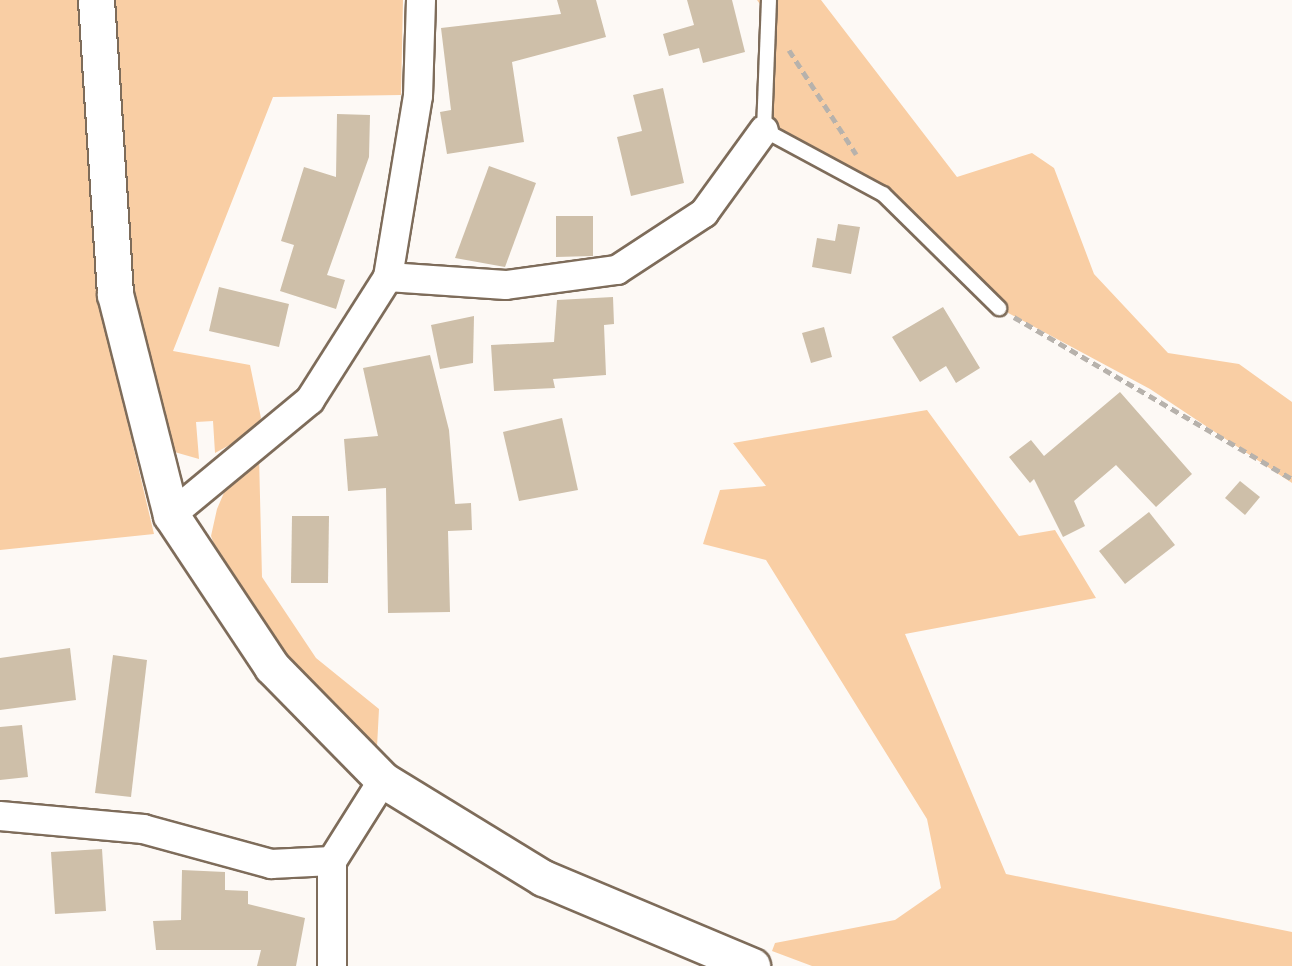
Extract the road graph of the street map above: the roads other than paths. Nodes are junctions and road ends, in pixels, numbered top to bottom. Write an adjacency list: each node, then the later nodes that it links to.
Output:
1 (96, 0): 7 (street)
2 (421, 0): 5 (street)
3 (769, 0): 4 (lane)
4 (764, 130): 5 (street); 6 (lane)
5 (388, 277): 7 (street)
6 (999, 308)
7 (171, 515): 8 (street)
8 (383, 780): 10 (street); 12 (street)
9 (0, 816): 10 (street)
10 (332, 861): 11 (street)
11 (332, 966)
12 (752, 966)

